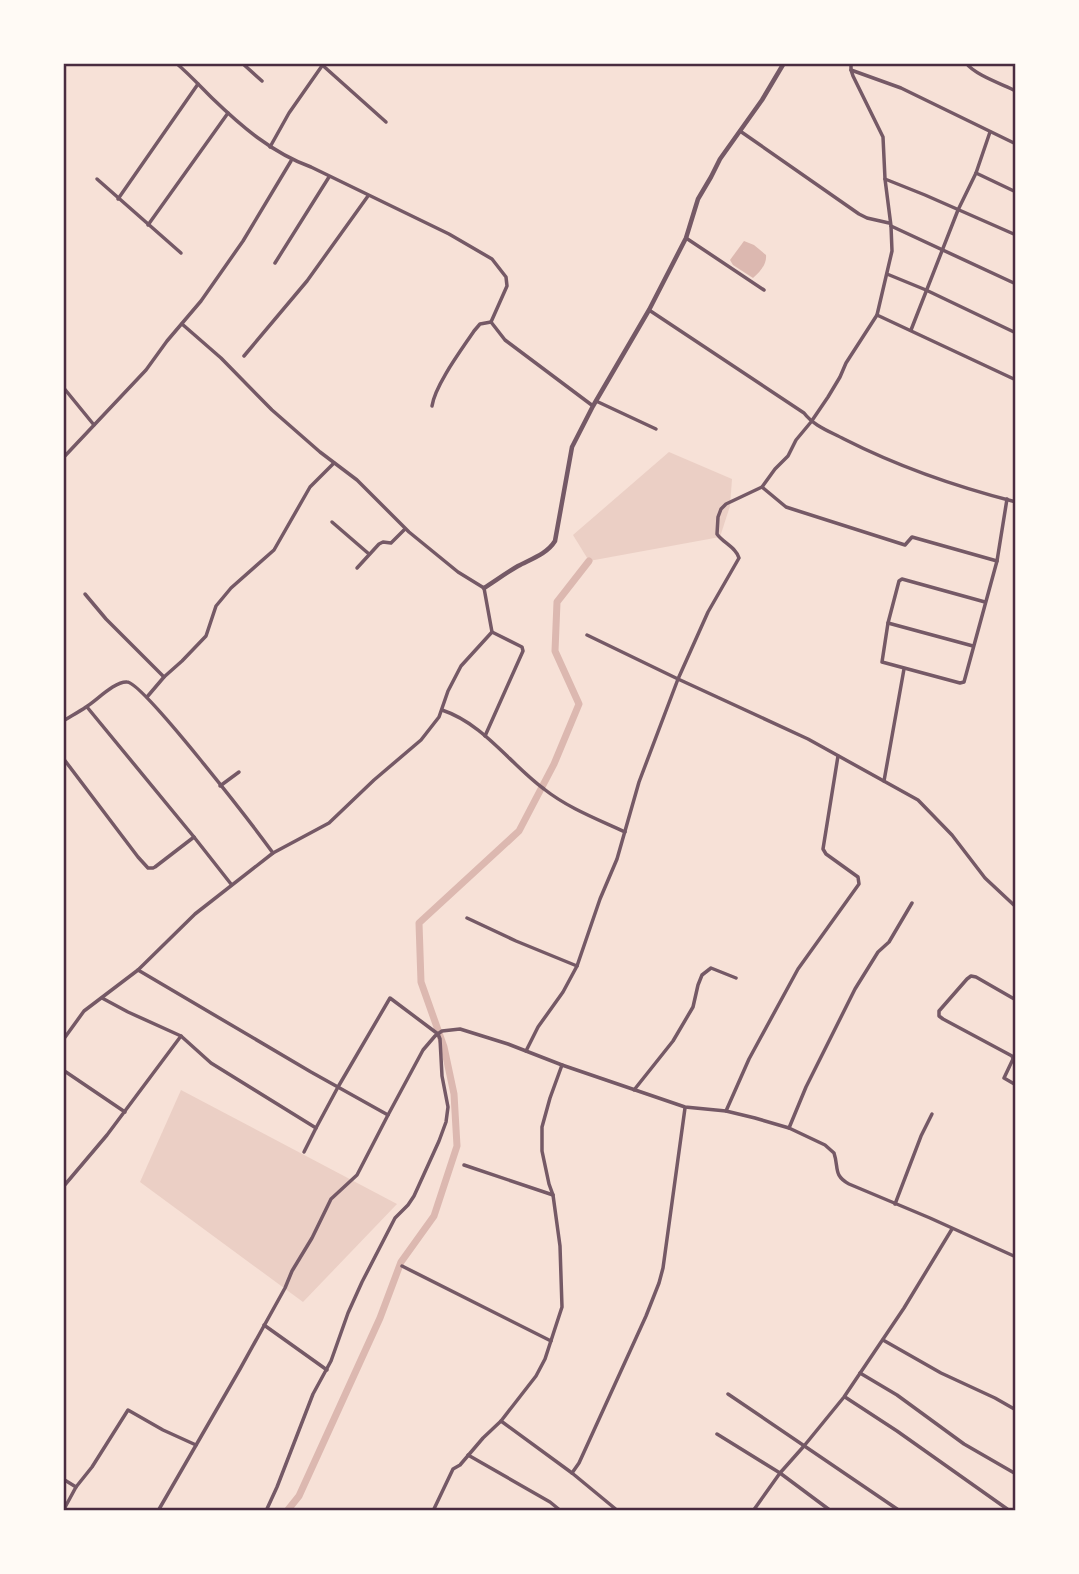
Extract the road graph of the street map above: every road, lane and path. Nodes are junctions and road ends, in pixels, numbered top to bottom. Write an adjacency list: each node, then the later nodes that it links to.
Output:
1 (242, 63): 8 (street)
2 (784, 63): 13 (street)
3 (851, 63): 7 (street)
4 (966, 63): 10 (street)
5 (178, 64): 9 (street)
6 (322, 64): 12 (street); 16 (street)
7 (851, 70): 14 (street); 21 (street)
8 (262, 81)
9 (198, 84): 11 (street); 24 (street)
10 (1016, 91)
11 (229, 113): 16 (street); 27 (street)
12 (386, 122)
13 (740, 131): 26 (street); 29 (street)
14 (990, 132): 15 (street); 18 (street)
15 (1016, 144)
16 (270, 147): 17 (street)
17 (292, 160): 19 (street); 40 (street)
18 (976, 173): 22 (street); 25 (street)
19 (329, 177): 23 (street); 32 (street)
20 (97, 179): 24 (street)
21 (885, 179): 25 (street); 26 (street)
22 (1016, 192)
23 (368, 196): 39 (street); 43 (street)
24 (118, 198): 27 (street)
25 (958, 210): 28 (street); 30 (street)
26 (890, 224): 30 (street); 33 (street)
27 (148, 225): 31 (street)
28 (1016, 235)
29 (685, 238): 35 (street); 37 (street)
30 (942, 250): 34 (street); 36 (street)
31 (181, 253)
32 (275, 263)
33 (887, 274): 36 (street); 38 (street)
34 (1016, 284)
35 (764, 290)
36 (926, 290): 41 (street); 42 (street)
37 (649, 310): 46 (street); 48 (street)
38 (877, 315): 41 (street); 48 (street)
39 (491, 322): 46 (street); 47 (street)
40 (182, 324): 49 (street); 52 (street)
41 (911, 330): 44 (street)
42 (1016, 333)
43 (244, 356)
44 (1016, 380)
45 (63, 387): 49 (street)
46 (594, 403): 50 (street); 61 (street)
47 (432, 406)
48 (811, 422): 53 (street); 54 (street)
49 (94, 425): 51 (street)
50 (656, 429)
51 (63, 458)
52 (334, 463): 57 (street); 69 (street)
53 (762, 487): 59 (street); 70 (street)
54 (1007, 499): 55 (street); 59 (street)
55 (1016, 502)
56 (332, 522): 58 (street)
57 (405, 529): 58 (street); 61 (street)
58 (369, 554): 60 (street)
59 (997, 561): 63 (street)
60 (357, 568)
61 (484, 588): 65 (street)
62 (85, 594): 69 (street)
63 (985, 602): 64 (street); 67 (street)
64 (888, 623): 67 (street); 68 (street)
65 (492, 632): 73 (street); 75 (street)
66 (587, 635): 70 (street)
67 (973, 646): 68 (street)
68 (904, 668): 79 (street)
69 (164, 677): 71 (street)
70 (678, 679): 76 (street); 81 (street)
71 (147, 697): 72 (street); 80 (street)
72 (87, 707): 74 (street); 82 (street)
73 (442, 710): 75 (street); 83 (street)
74 (63, 721)
75 (485, 736): 81 (street)
76 (838, 755): 79 (street); 103 (street)
77 (63, 758): 82 (street)
78 (239, 772): 80 (street)
79 (884, 781): 86 (street)
80 (220, 786): 83 (street)
81 (625, 832): 88 (street)
82 (194, 837): 84 (street)
83 (273, 853): 84 (street)
84 (231, 884): 89 (street)
85 (912, 903): 108 (street)
86 (1016, 907)
87 (467, 918): 88 (street)
88 (577, 966): 96 (street)
89 (138, 970): 91 (street); 100 (street)
90 (736, 978): 101 (street)
91 (102, 998): 94 (street); 95 (street)
92 (1016, 1000): 99 (street)
93 (438, 1034): 96 (street); 100 (street); 106 (street); 120 (street)
94 (181, 1036): 104 (street); 107 (street)
95 (63, 1040)
96 (526, 1051): 97 (street)
97 (562, 1065): 101 (street); 112 (street)
98 (63, 1070): 104 (street)
99 (1016, 1085)
100 (338, 1087): 106 (street); 107 (street)
101 (634, 1090): 102 (street)
102 (685, 1107): 103 (street); 130 (street)
103 (726, 1111): 108 (street)
104 (125, 1112): 111 (street)
105 (932, 1114): 113 (street)
106 (388, 1115): 117 (street)
107 (316, 1128): 109 (street)
108 (789, 1128): 113 (street)
109 (304, 1152)
110 (464, 1165): 112 (street)
111 (63, 1187)
112 (553, 1195): 119 (street)
113 (895, 1204): 114 (street)
114 (952, 1229): 115 (street); 118 (street)
115 (1016, 1257)
116 (402, 1266): 119 (street)
117 (264, 1325): 120 (street); 127 (street)
118 (883, 1340): 121 (street); 124 (street)
119 (551, 1341): 125 (street)
120 (327, 1370): 137 (street)
121 (860, 1373): 123 (street); 132 (street)
122 (728, 1394): 128 (street)
123 (844, 1397): 128 (street); 144 (street)
124 (1016, 1410)
125 (501, 1421): 129 (street); 130 (street)
126 (718, 1434): 131 (street)
127 (196, 1445): 134 (street); 136 (street)
128 (804, 1446): 131 (street); 143 (street)
129 (468, 1455): 138 (street); 139 (street)
130 (572, 1473): 140 (street)
131 (780, 1473): 141 (street); 142 (street)
132 (1016, 1474)
133 (63, 1479): 134 (street)
134 (76, 1487): 135 (street)
135 (63, 1511)
136 (158, 1511)
137 (266, 1511)
138 (433, 1511)
139 (561, 1511)
140 (618, 1511)
141 (753, 1511)
142 (831, 1511)
143 (900, 1511)
144 (1010, 1511)

